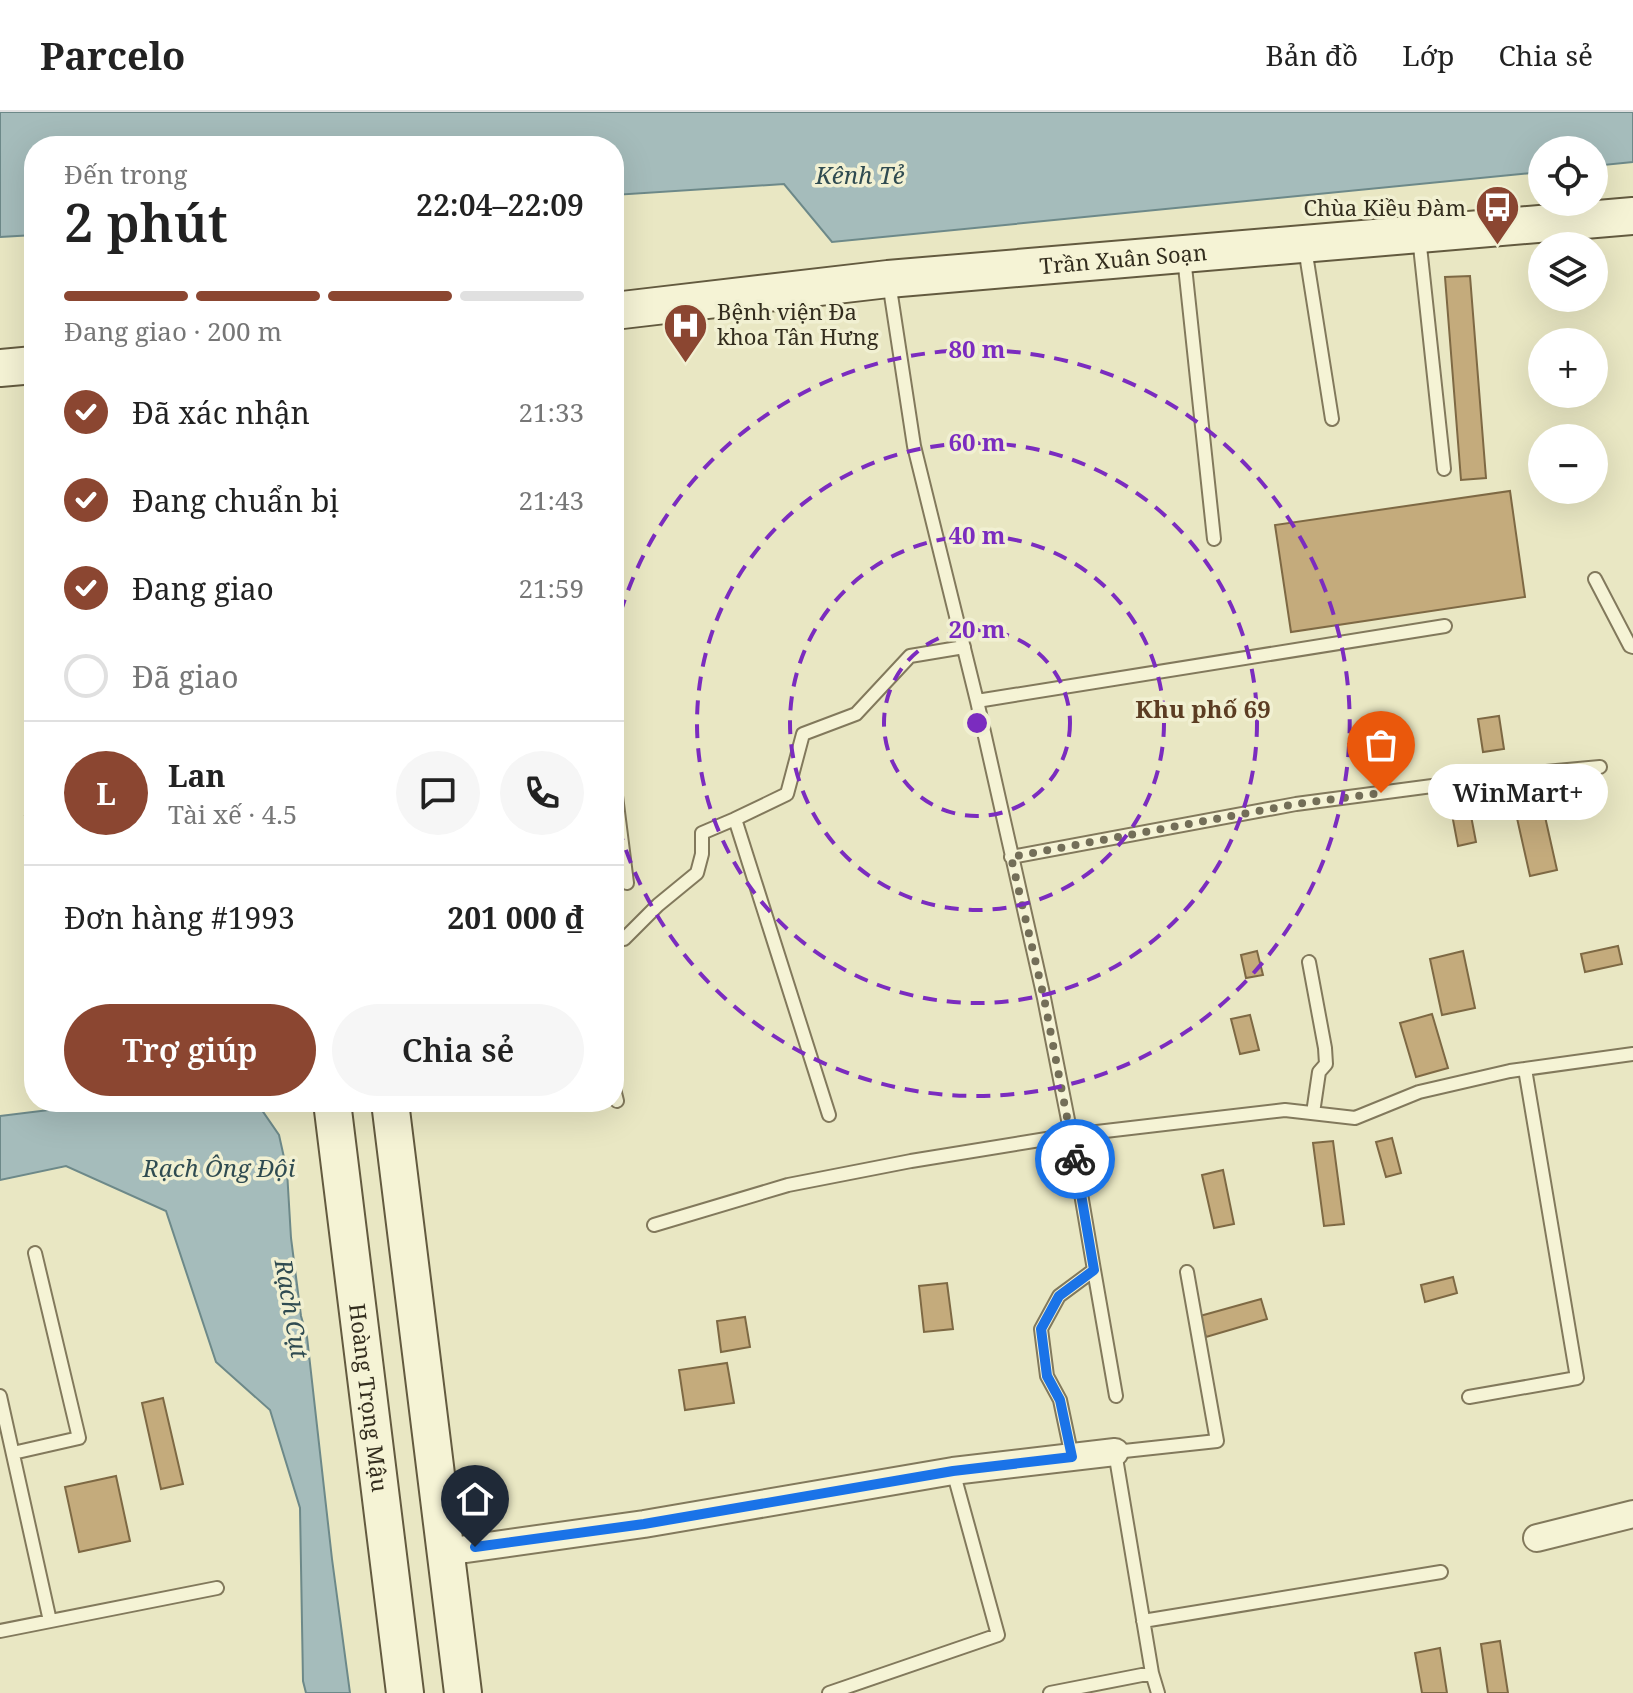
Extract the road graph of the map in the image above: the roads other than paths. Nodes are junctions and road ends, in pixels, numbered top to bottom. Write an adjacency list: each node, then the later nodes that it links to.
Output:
1 (1633, 216): 2 (main road, Trần Xuân Soạn)
2 (1419, 234): 3 (main road, Trần Xuân Soạn); 10 (lane)
3 (1304, 243): 4 (main road, Trần Xuân Soạn); 9 (lane)
4 (1184, 254): 5 (main road, Trần Xuân Soạn); 11 (lane)
5 (888, 279): 6 (main road, Trần Xuân Soạn); 14 (lane)
6 (624, 310)
7 (24, 366): 8 (main road)
8 (0, 368)
9 (1332, 419)
10 (1444, 469)
11 (1214, 539)
12 (1595, 579): 15 (lane)
13 (1445, 626): 16 (lane)
14 (964, 647): 16 (lane); 18 (lane)
15 (1633, 647)
16 (977, 701): 19 (lane)
17 (1600, 767): 19 (lane)
18 (735, 819): 22 (lane); 29 (lane)
19 (1011, 857): 30 (lane)
20 (624, 859): 21 (lane)
21 (627, 883)
22 (624, 939)
23 (1309, 962): 28 (lane)
24 (1633, 1054): 25 (lane)
25 (1525, 1069): 28 (lane); 37 (lane)
26 (333, 1112): 45 (main road, Hoàng Trọng Mậu)
27 (391, 1112): 44 (main road)
28 (1313, 1113): 30 (lane)
29 (829, 1115)
30 (1071, 1135): 31 (lane); 33 (lane)
31 (654, 1225)
32 (35, 1253): 39 (lane)
33 (1094, 1270): 36 (lane); 40 (lane)
34 (1187, 1272): 38 (lane)
35 (0, 1396): 39 (lane)
36 (1116, 1396)
37 (1469, 1397)
38 (1115, 1452): 40 (street); 49 (lane)
39 (13, 1453): 48 (lane)
40 (1072, 1457): 41 (street)
41 (953, 1471): 44 (street); 54 (lane)
42 (1633, 1514): 43 (street)
43 (1537, 1538)
44 (445, 1552): 45 (main road); 53 (main road)
45 (388, 1559): 52 (main road, Hoàng Trọng Mậu)
46 (1441, 1572): 49 (lane)
47 (217, 1588): 48 (lane)
48 (50, 1621): 50 (lane)
49 (1143, 1621): 51 (lane)
50 (0, 1631)
51 (1152, 1673): 55 (lane); 56 (lane)
52 (405, 1693)
53 (463, 1693)
54 (829, 1693)
55 (1050, 1693)
56 (1158, 1693)

